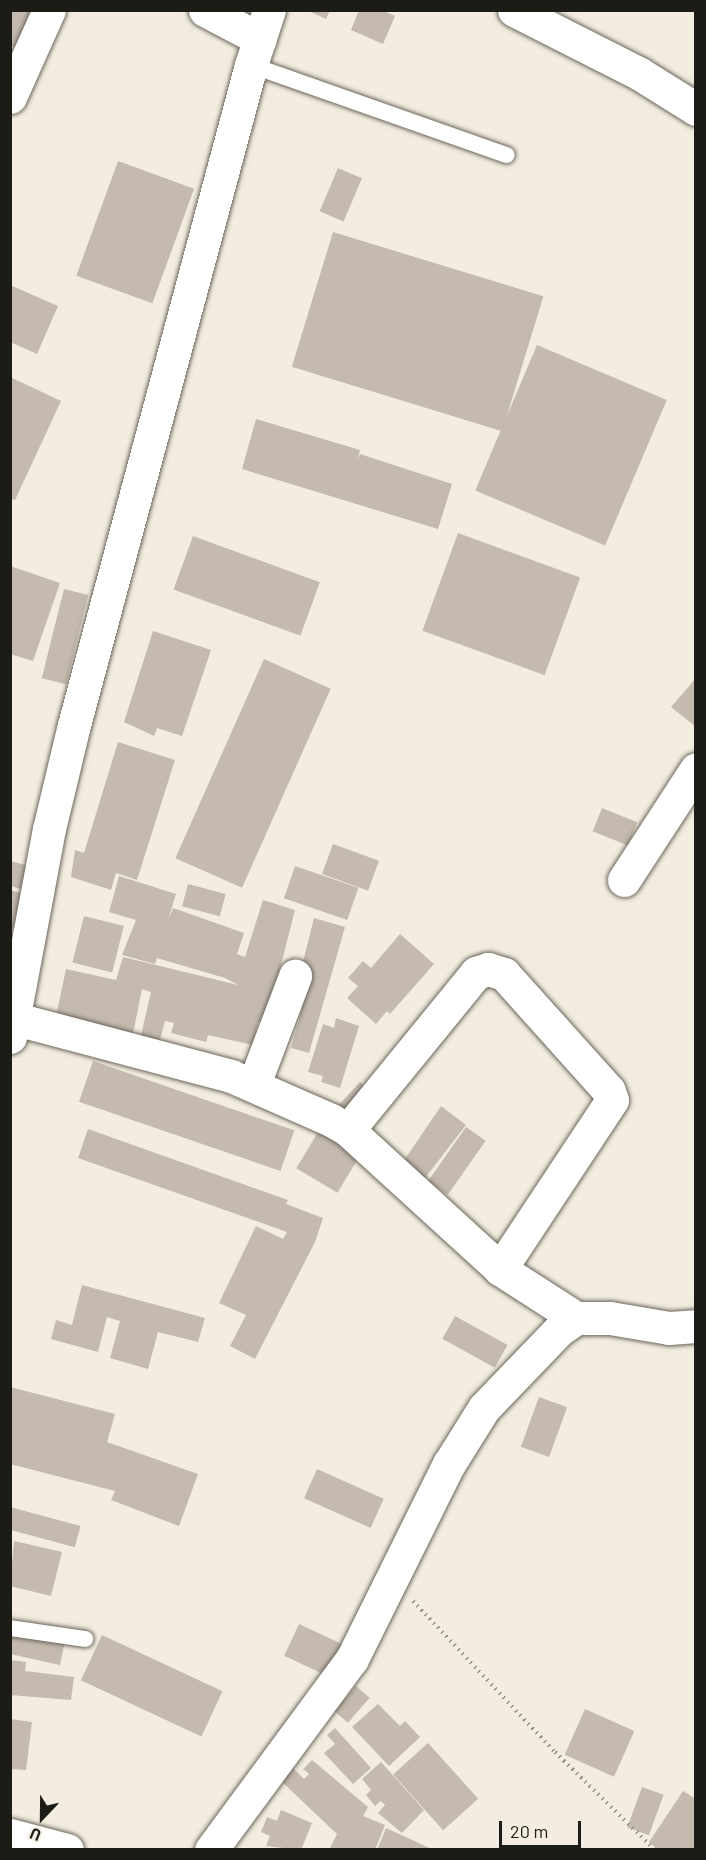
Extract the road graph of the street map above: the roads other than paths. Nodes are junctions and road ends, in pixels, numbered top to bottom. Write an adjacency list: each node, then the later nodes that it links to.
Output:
1 (49, 10): 5 (street)
2 (205, 10): 4 (street)
3 (514, 10): 6 (street)
4 (260, 38): 7 (lane); 11 (street)
5 (10, 97)
6 (696, 109)
7 (507, 155)
8 (696, 769): 9 (street)
9 (624, 880)
10 (295, 976): 12 (street)
11 (11, 1027): 12 (street)
12 (254, 1084): 13 (street)
13 (348, 1130): 14 (street); 14 (street)
14 (500, 1269): 15 (street)
15 (576, 1318): 16 (street); 21 (street)
16 (696, 1326)
17 (10, 1628): 18 (lane)
18 (85, 1639)
19 (10, 1835): 20 (street)
20 (66, 1850)
21 (211, 1850)

